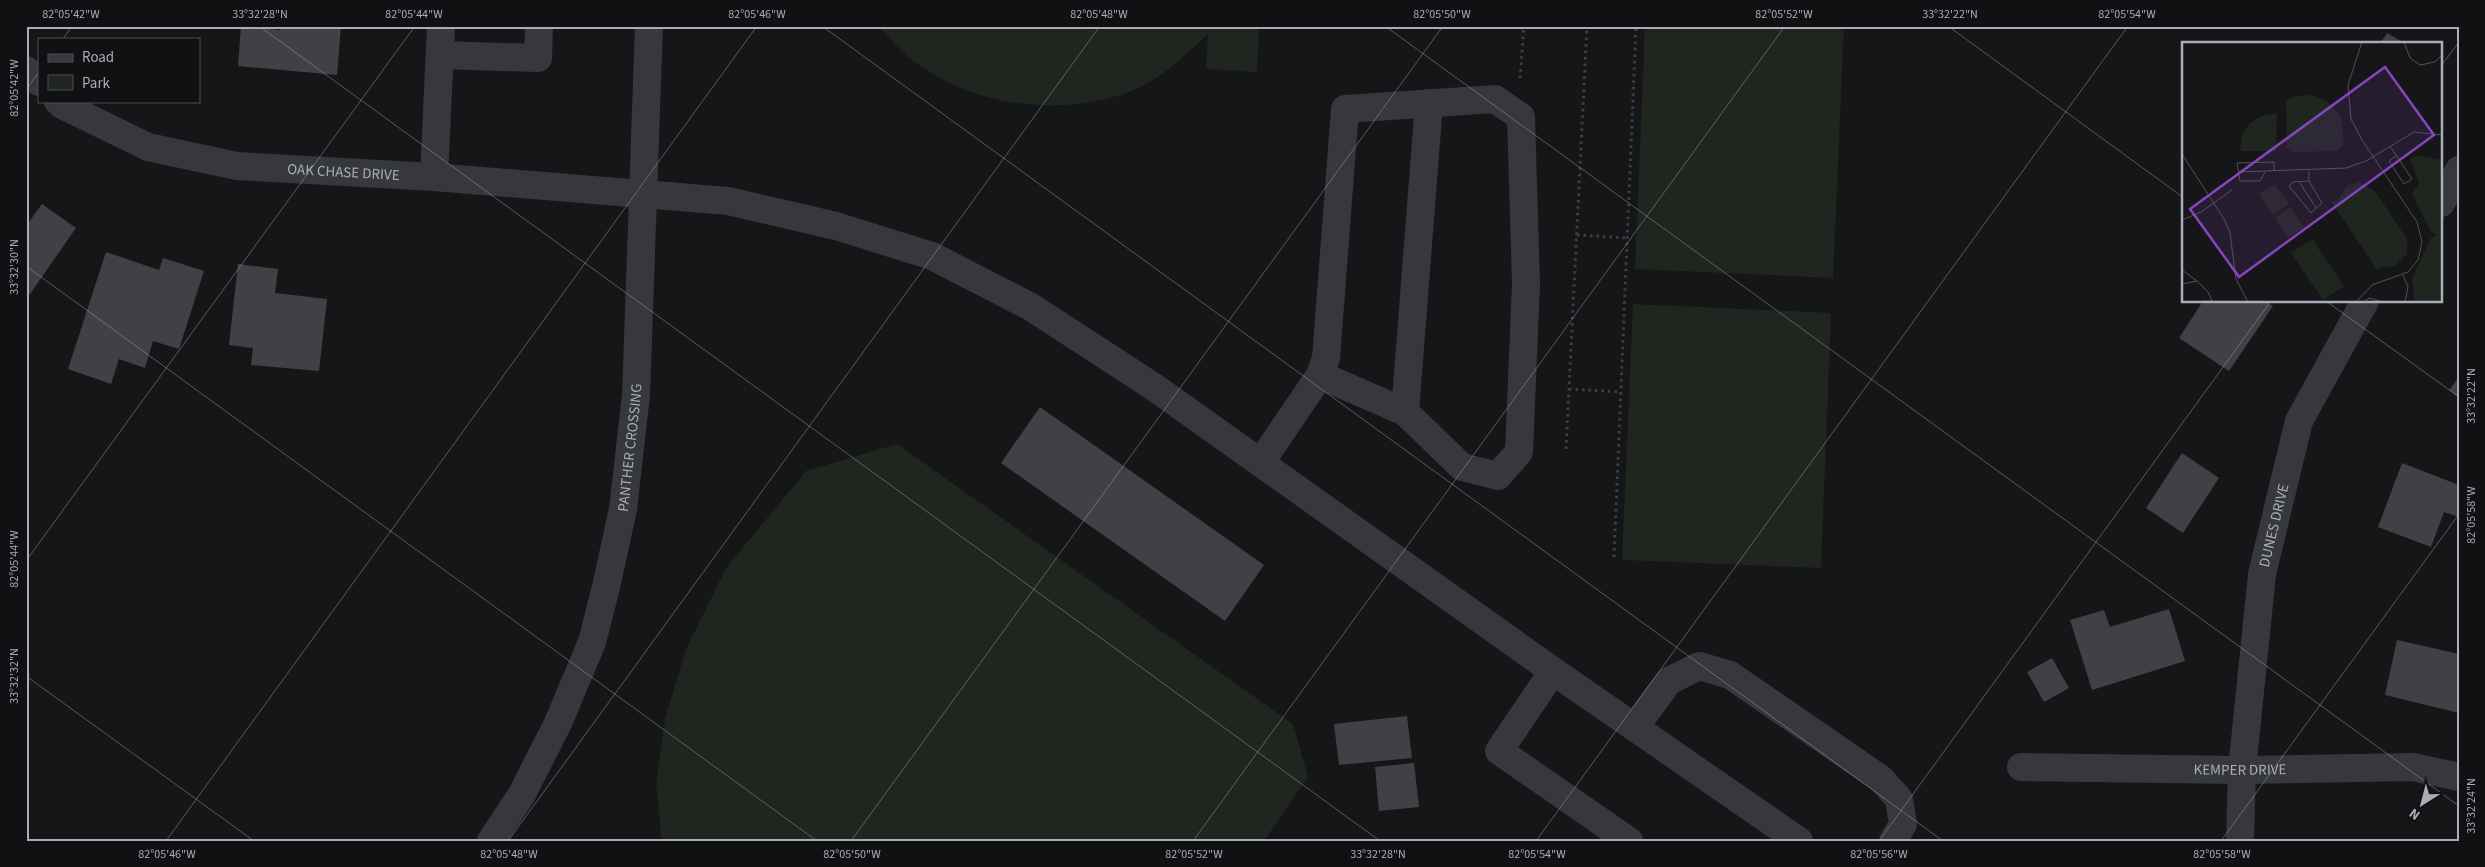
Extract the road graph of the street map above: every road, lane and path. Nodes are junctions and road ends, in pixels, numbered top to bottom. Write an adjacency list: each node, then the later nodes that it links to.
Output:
1 (441, 26): 7 (street)
2 (539, 26): 7 (street)
3 (649, 26): 15 (street, PANTHER CROSSING)
4 (1524, 26): 12 (path)
5 (1587, 26): 17 (path)
6 (1636, 26): 18 (path)
7 (440, 55): 14 (street)
8 (26, 70): 9 (street)
9 (38, 81)
10 (59, 102): 14 (street, OAK CHASE DRIVE)
11 (1429, 103): 12 (street); 20 (street); 23 (street)
12 (1517, 115): 23 (street)
13 (2459, 170): 16 (street)
14 (434, 178): 15 (street, OAK CHASE DRIVE)
15 (642, 194): 25 (street, OAK CHASE DRIVE); 32 (street, PANTHER CROSSING)
16 (2442, 201)
17 (1576, 236): 18 (path); 21 (path)
18 (1627, 238): 22 (path)
19 (2364, 302): 30 (street, DUNES DRIVE)
20 (1320, 375): 23 (street); 25 (street)
21 (1569, 389): 22 (path); 24 (path)
22 (1621, 392): 26 (path)
23 (1406, 412)
24 (1566, 450)
25 (1261, 462): 27 (street, OAK CHASE DRIVE)
26 (1614, 557)
27 (1553, 671): 28 (street, OAK CHASE DRIVE); 33 (street)
28 (1635, 727): 34 (street, OAK CHASE DRIVE); 35 (street)
29 (2021, 767): 30 (street, KEMPER DRIVE)
30 (2242, 770): 31 (street, KEMPER DRIVE); 36 (street, DUNES DRIVE)
31 (2459, 777)
32 (490, 841)
33 (1630, 841)
34 (1799, 841)
35 (1893, 841)
36 (2240, 841)

